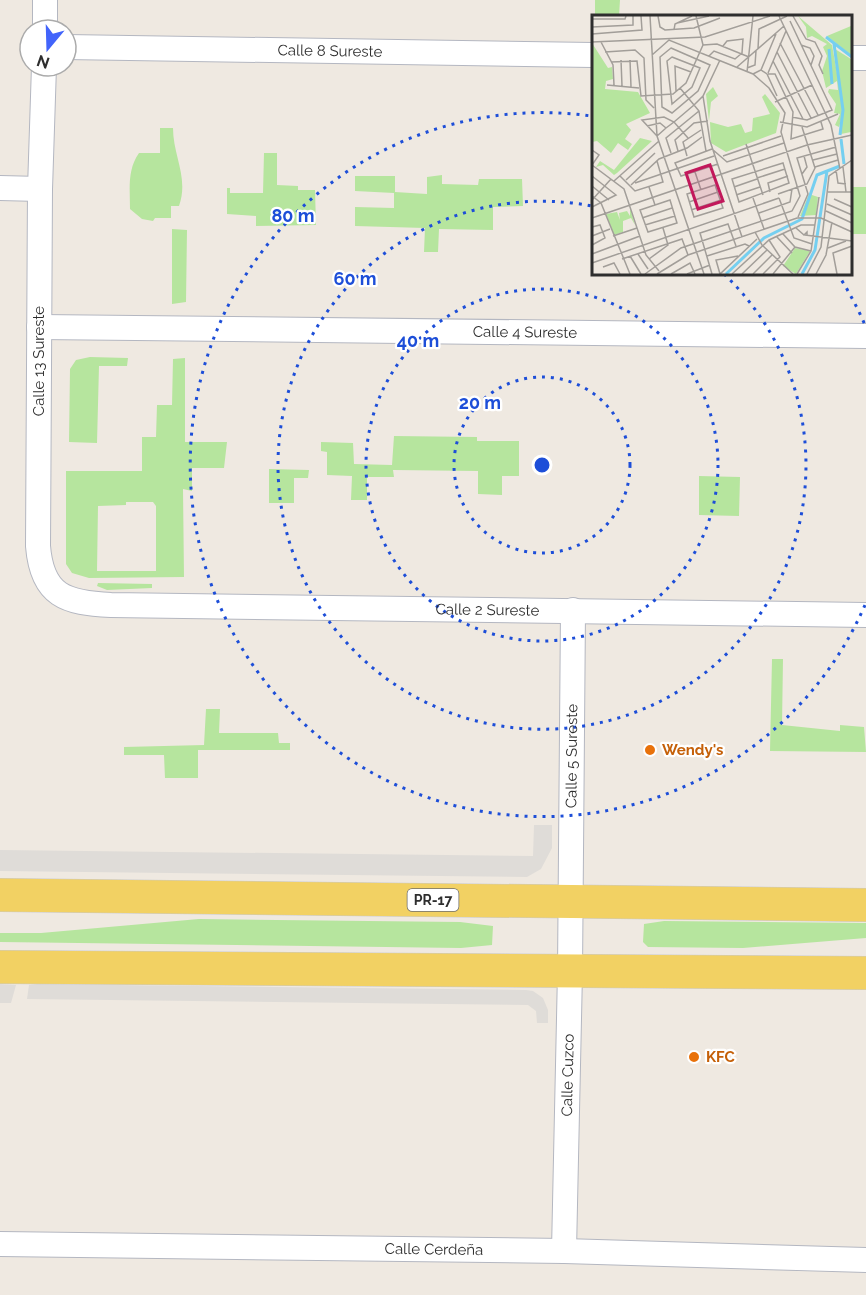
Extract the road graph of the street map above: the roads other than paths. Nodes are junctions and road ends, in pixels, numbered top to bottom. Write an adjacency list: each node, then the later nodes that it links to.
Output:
1 (45, 0): 2 (street)
2 (45, 18)
3 (78, 47): 4 (street, Calle 8 Sureste)
4 (592, 55)
5 (44, 78): 7 (street, Calle 13 Sureste)
6 (0, 188): 7 (street)
7 (40, 189): 8 (street, Calle 13 Sureste)
8 (39, 327): 9 (street, Calle 4 Sureste); 10 (street, Calle 13 Sureste)
9 (866, 336)
10 (111, 605): 11 (street, Calle 2 Sureste)
11 (573, 610): 12 (street, Calle 2 Sureste); 14 (street, Calle 5 Sureste)
12 (866, 615)
13 (0, 895): 14 (main road, PR-17)
14 (571, 901): 15 (main road, PR-17); 17 (street, Calle Cuzco)
15 (866, 905)
16 (0, 967): 17 (main road)
17 (570, 972): 18 (main road); 20 (street, Calle Cuzco)
18 (866, 973)
19 (0, 1245): 20 (street, Calle Cerdeña)
20 (564, 1251): 21 (street, Calle Cerdeña)
21 (866, 1260)

